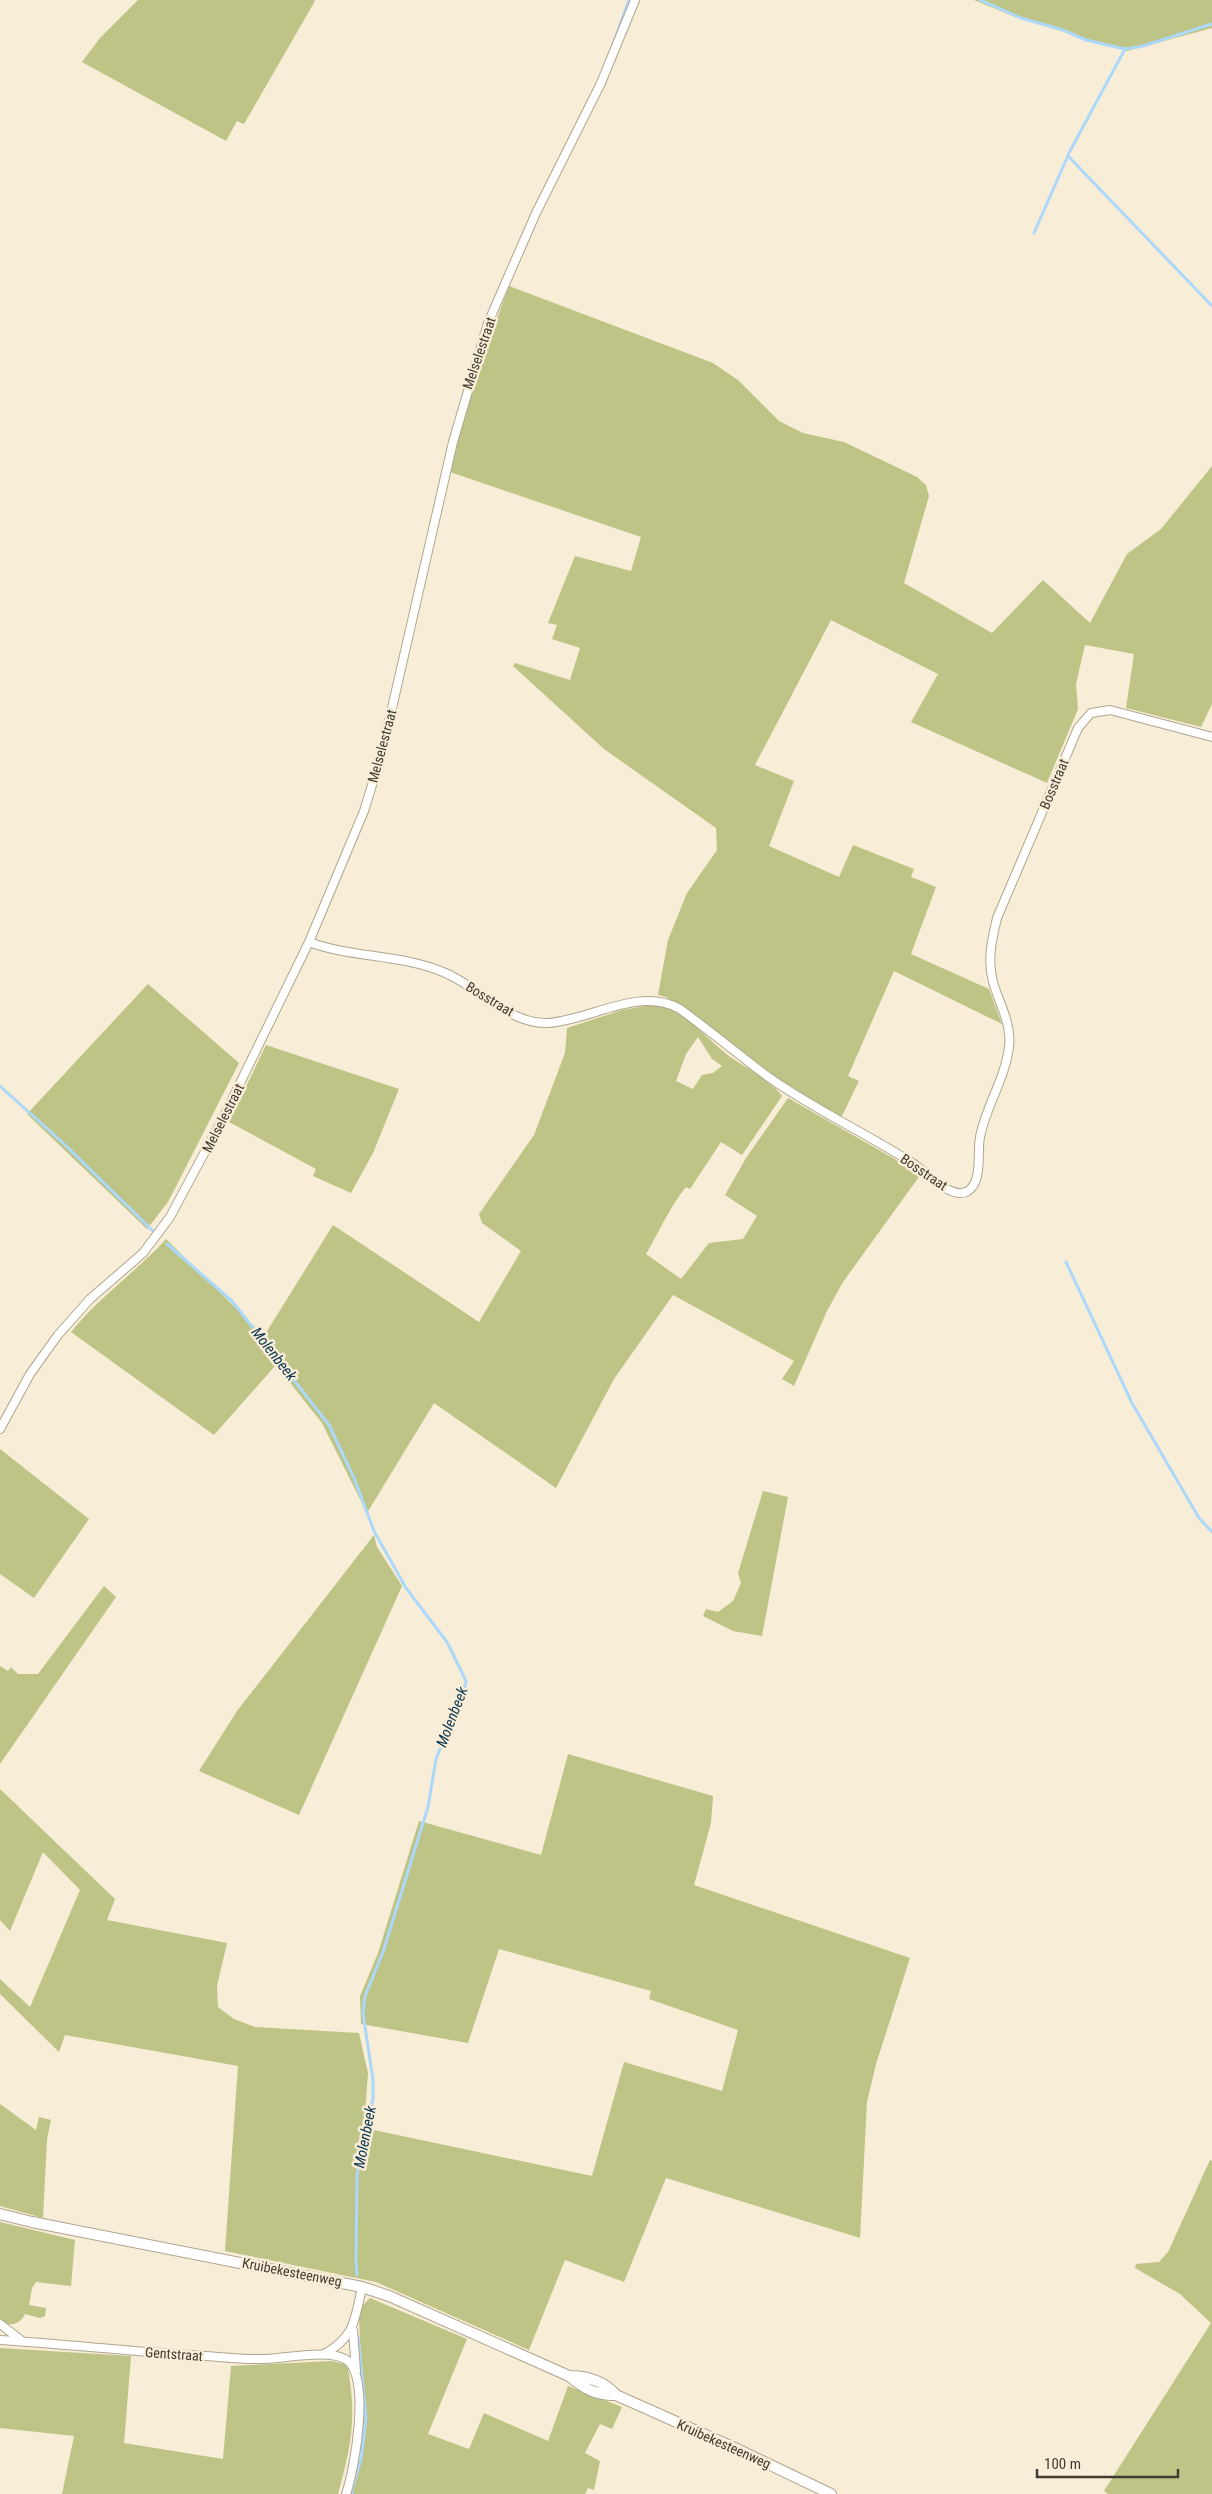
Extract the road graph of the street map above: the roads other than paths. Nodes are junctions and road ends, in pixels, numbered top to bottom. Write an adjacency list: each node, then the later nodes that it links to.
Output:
1 (635, 0): 3 (street, Melselestraat)
2 (1212, 737): 3 (street, Bosstraat)
3 (309, 942): 4 (street, Melselestraat)
4 (0, 1429)
5 (0, 2214): 6 (street, Kruibekesteenweg)
6 (362, 2287): 8 (street, Gentstraat); 14 (street, Kruibekesteenweg)
7 (0, 2324): 10 (street)
8 (353, 2327): 11 (street, Gentstraat); 12 (street, Gentstraat)
9 (0, 2340): 10 (street, Gentstraat)
10 (23, 2342): 11 (street, Gentstraat)
11 (324, 2354): 12 (street, Gentstraat)
12 (356, 2373): 13 (street, Gentstraat)
13 (346, 2494)
14 (831, 2494)

